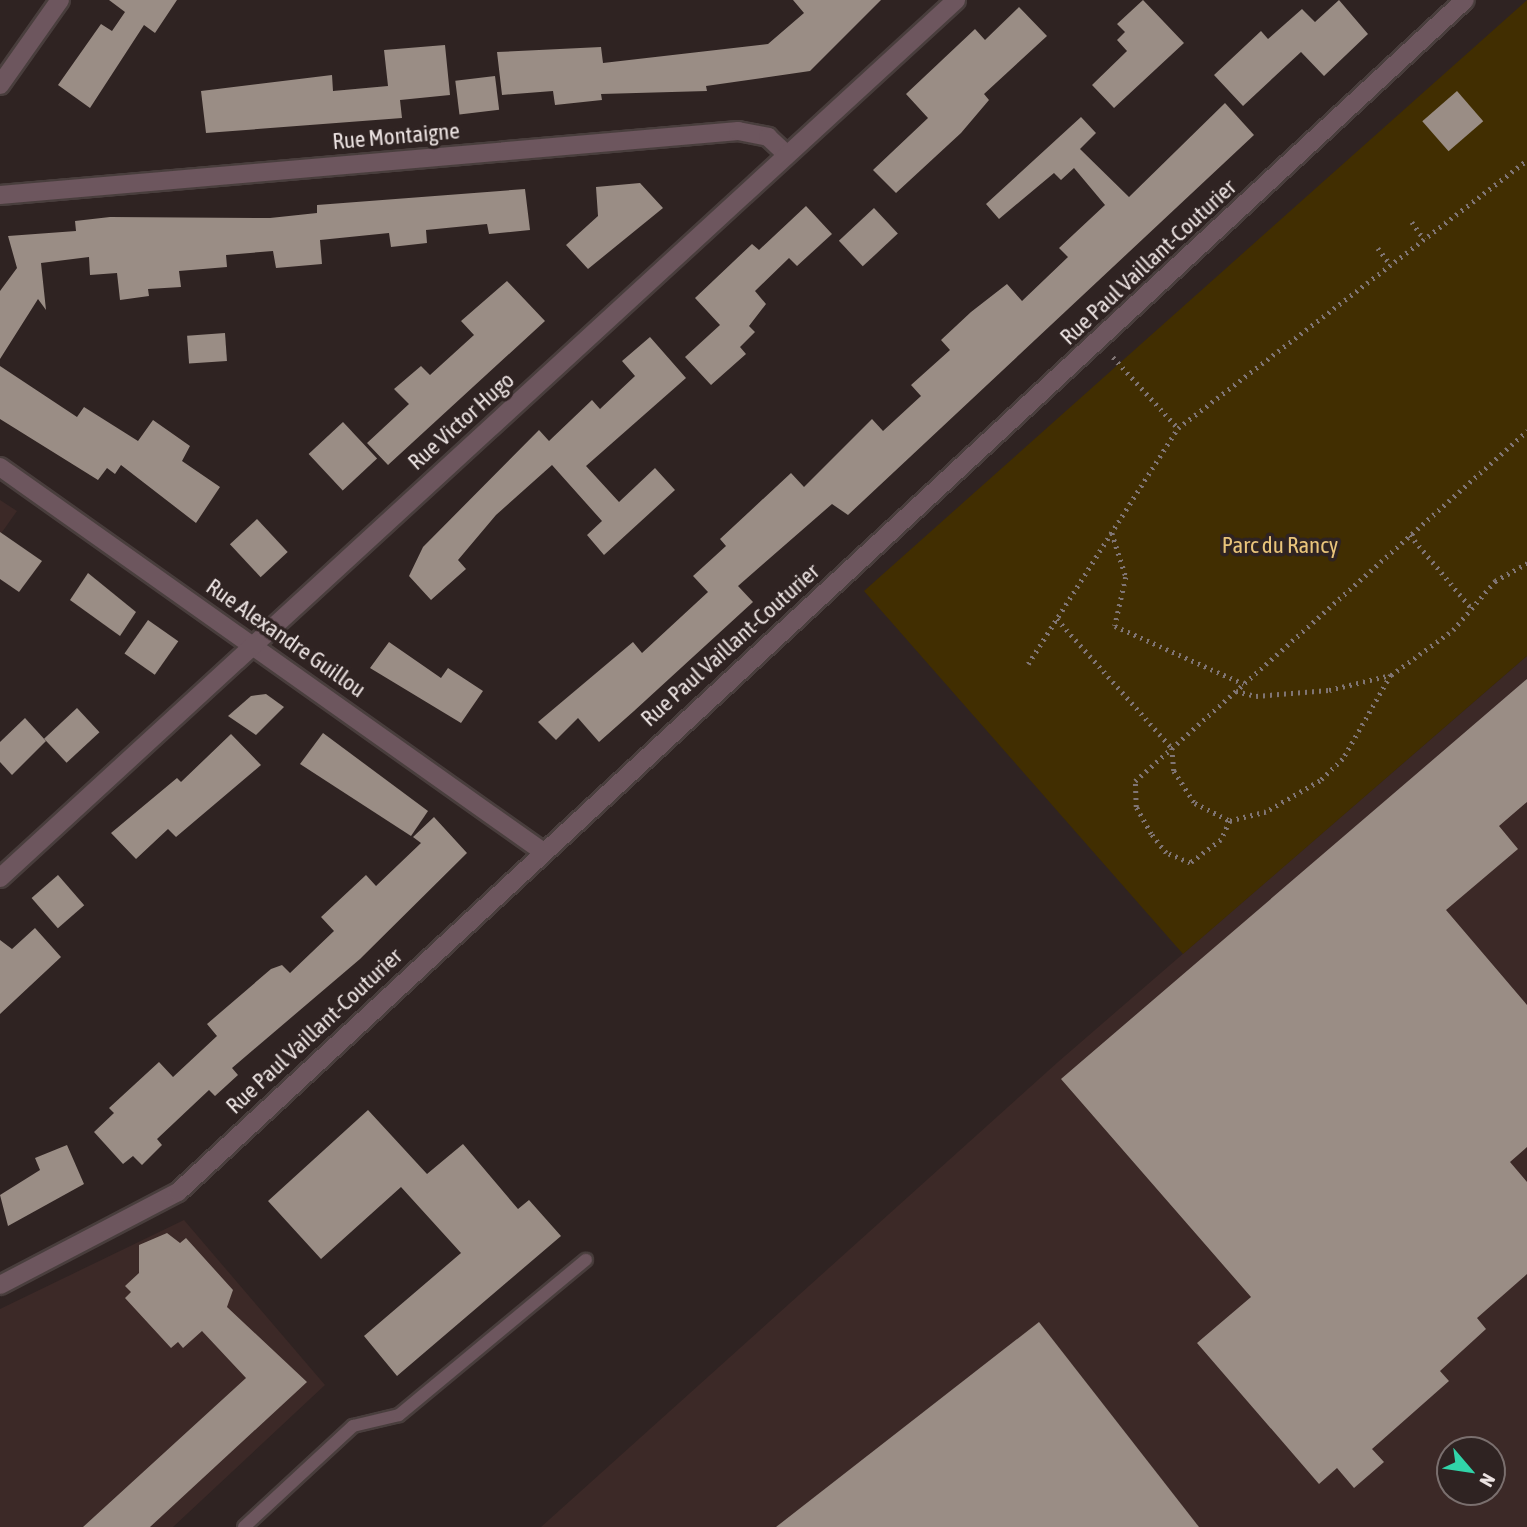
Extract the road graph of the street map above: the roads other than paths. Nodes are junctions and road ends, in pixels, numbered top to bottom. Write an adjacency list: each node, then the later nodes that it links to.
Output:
1 (61, 0): 4 (street)
2 (956, 0): 5 (street, Rue Victor Hugo)
3 (1465, 0): 9 (street, Rue Paul Vaillant-Couturier)
4 (0, 85)
5 (787, 155): 6 (street, Rue Montaigne); 8 (street, Rue Victor Hugo)
6 (0, 195)
7 (0, 467): 8 (street, Rue Alexandre Guillou)
8 (252, 645): 9 (street, Rue Alexandre Guillou); 10 (street, Rue Victor Hugo)
9 (542, 851): 12 (street, Rue Paul Vaillant-Couturier)
10 (0, 878)
11 (586, 1260): 13 (lane)
12 (0, 1285)
13 (244, 1527)

